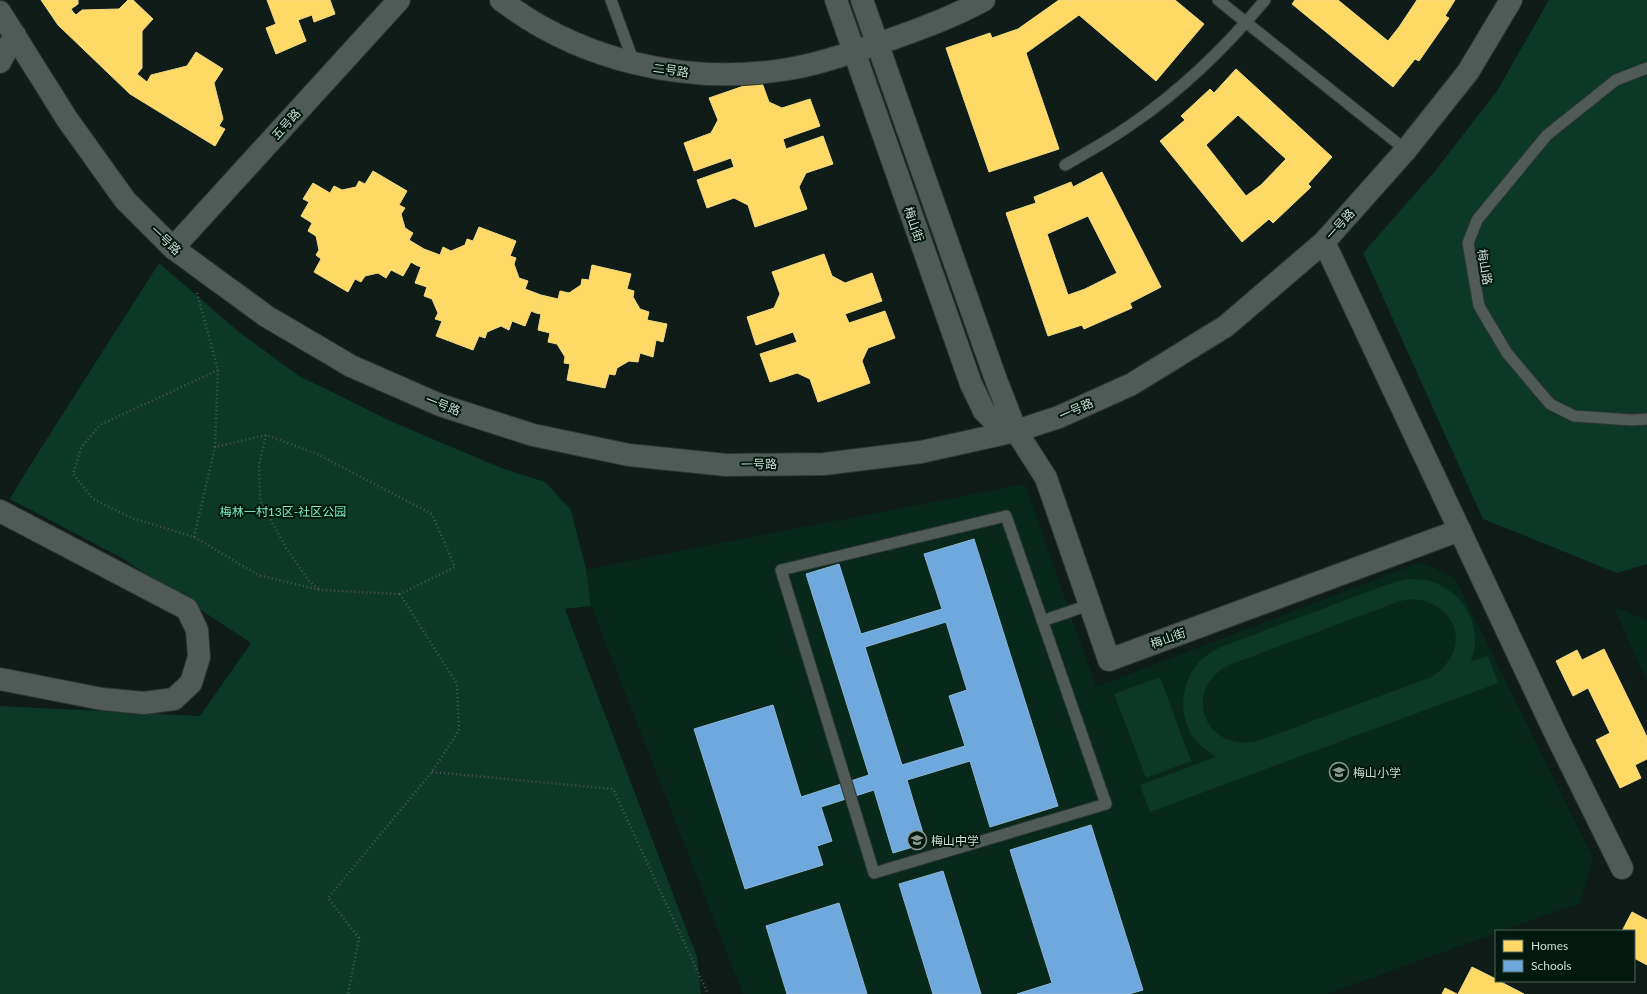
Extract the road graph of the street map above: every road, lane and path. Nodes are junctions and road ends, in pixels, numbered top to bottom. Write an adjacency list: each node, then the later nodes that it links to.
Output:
1 (399, 0): 21 (street, 五号路)
2 (501, 0): 16 (street, 二号路)
3 (611, 0): 16 (lane)
4 (836, 0): 14 (street, 梅山街)
5 (862, 0): 13 (street, 梅山街)
6 (984, 0): 13 (street, 二号路)
7 (1218, 0): 11 (lane)
8 (1265, 0): 11 (lane)
9 (1511, 0): 18 (street, 一号路)
10 (0, 12): 12 (street, 一号路)
11 (1246, 23): 18 (lane); 19 (lane)
12 (15, 35): 15 (street); 21 (street, 一号路)
13 (878, 44): 14 (street, 二号路); 24 (street, 梅山街)
14 (854, 52): 16 (street, 二号路); 24 (street, 梅山街)
15 (0, 62)
16 (634, 63)
17 (1647, 68): 23 (lane, 梅山路)
18 (1406, 150): 20 (street, 一号路)
19 (1065, 165)
20 (1324, 242): 24 (street, 一号路); 28 (street)
21 (180, 253): 22 (path); 24 (street, 一号路)
22 (218, 370): 26 (path); 29 (path)
23 (1647, 419)
24 (1016, 431): 32 (street, 梅山街)
25 (266, 435): 26 (path); 30 (path); 31 (path)
26 (215, 447): 29 (path)
27 (0, 511): 34 (street)
28 (1460, 530): 32 (street, 梅山街); 36 (street)
29 (194, 537): 30 (path)
30 (320, 590): 31 (path)
31 (400, 594): 35 (path)
32 (1089, 605): 33 (lane)
33 (1042, 621): 33 (lane)
34 (0, 679)
35 (432, 772): 37 (path); 38 (path)
36 (1622, 868)
37 (348, 994)
38 (708, 994)

